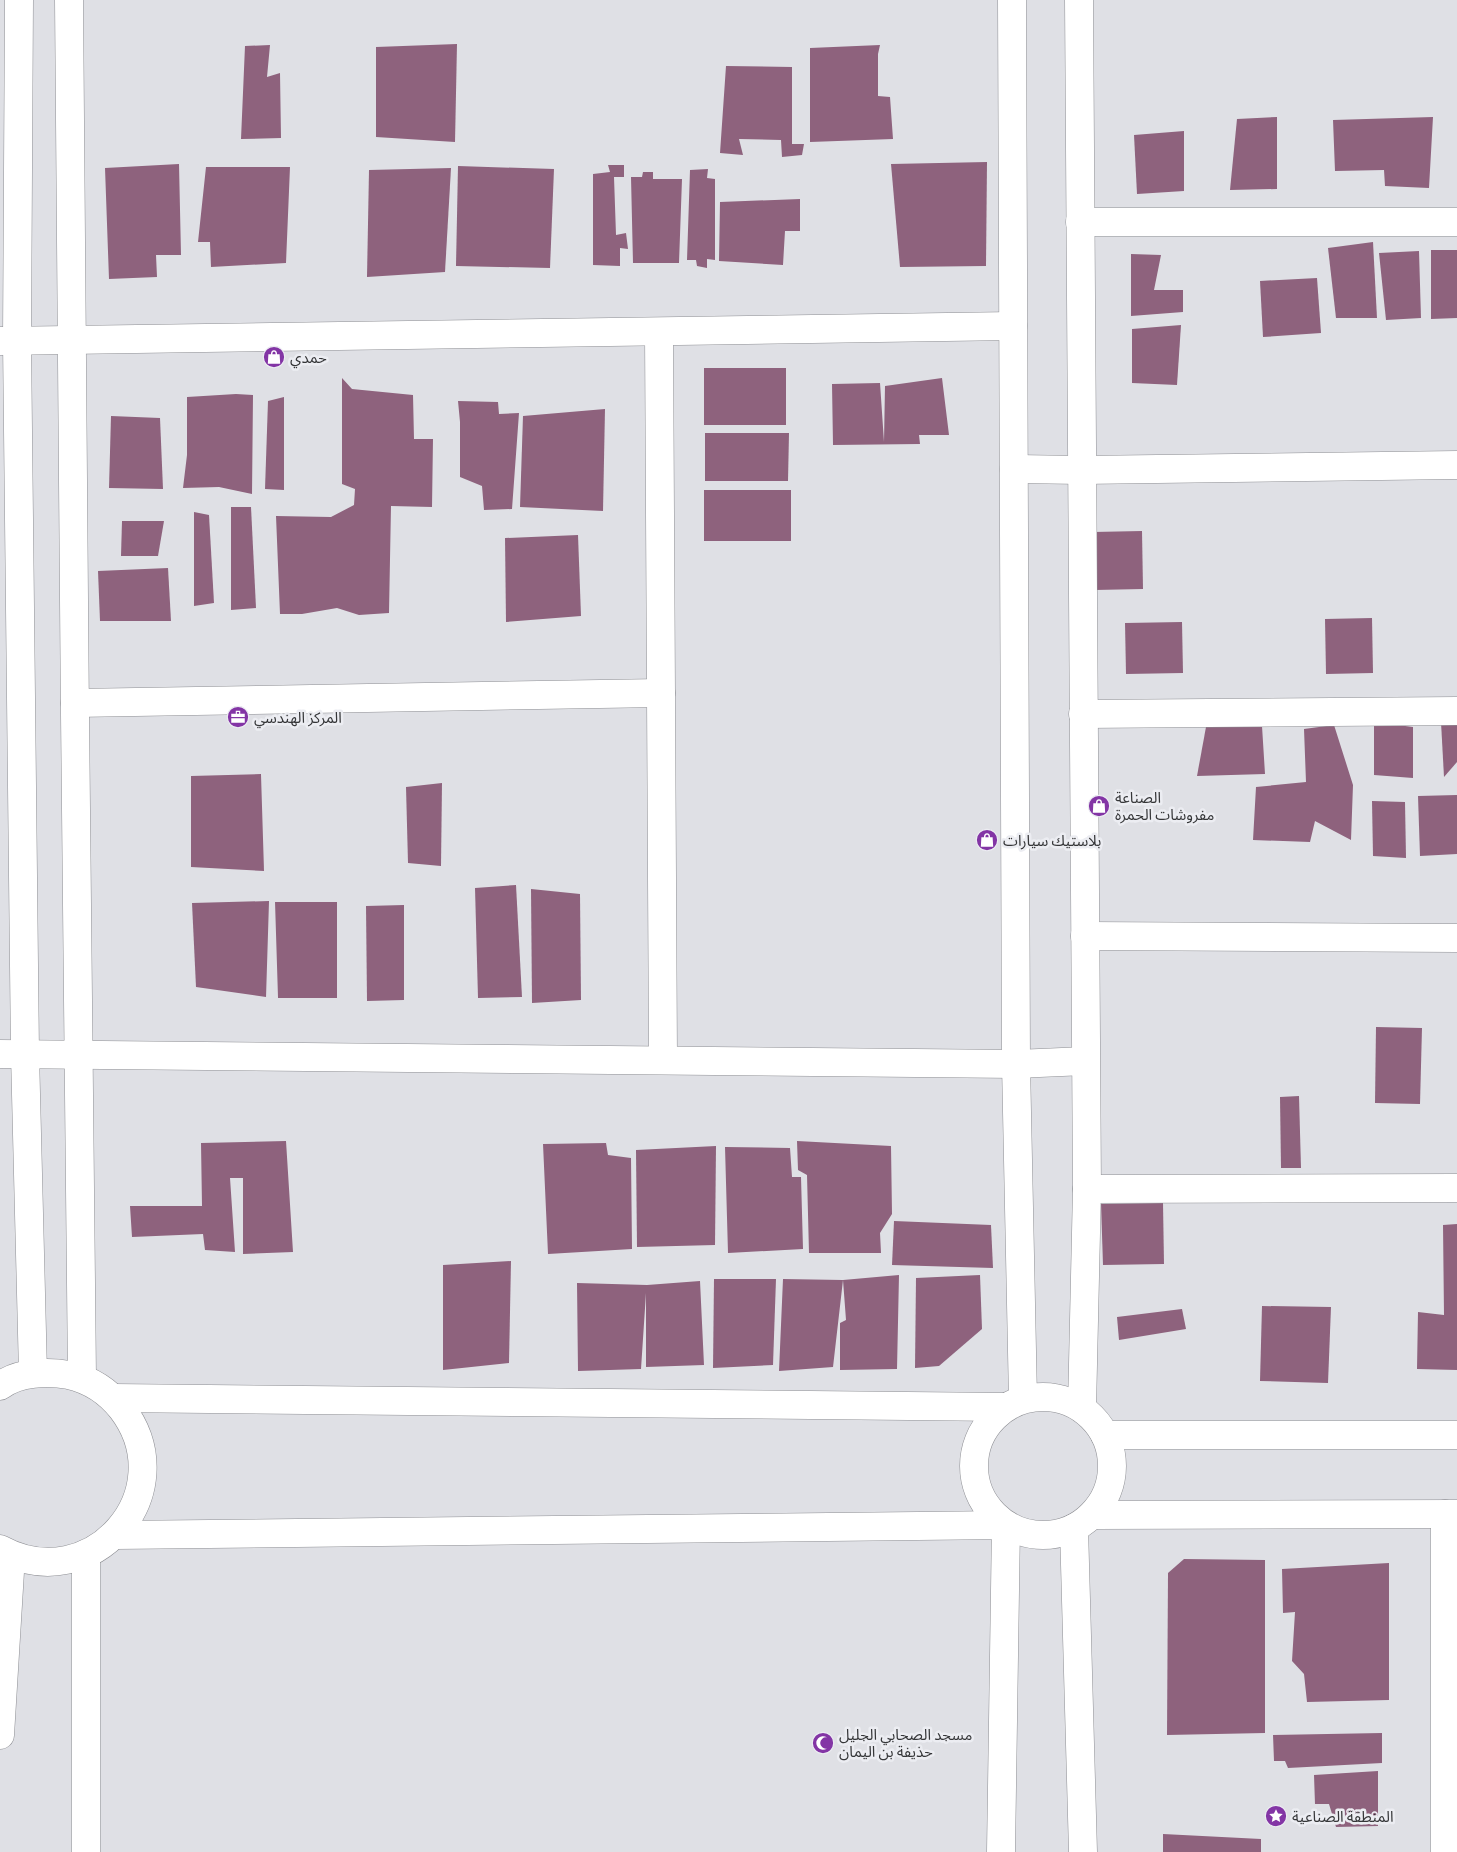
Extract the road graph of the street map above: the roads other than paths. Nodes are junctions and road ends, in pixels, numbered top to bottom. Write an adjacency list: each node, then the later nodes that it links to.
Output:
1 (19, 0): 10 (street)
2 (69, 0): 9 (street)
3 (1012, 0): 7 (street)
4 (1078, 0): 5 (street)
5 (1080, 222): 6 (street); 13 (street)
6 (1457, 222)
7 (1013, 326): 8 (street); 12 (street)
8 (659, 332): 9 (street); 14 (street)
9 (74, 340): 10 (street); 15 (street)
10 (8, 341): 20 (street)
11 (1457, 465): 13 (street)
12 (1014, 469): 13 (street); 24 (street)
13 (1081, 470): 17 (street)
14 (661, 693): 15 (street); 22 (street)
15 (75, 703): 21 (street)
16 (1457, 710): 17 (street)
17 (1083, 714): 18 (street)
18 (1085, 936): 19 (street); 23 (street)
19 (1457, 938)
20 (13, 1054): 21 (street); 27 (street)
21 (76, 1055): 22 (street); 28 (street)
22 (663, 1060): 24 (street)
23 (1085, 1061): 24 (street); 25 (street)
24 (1016, 1064): 31 (street)
25 (1087, 1188): 26 (street); 32 (street)
26 (1457, 1188)
27 (33, 1373): 28 (street); 29 (street)
28 (82, 1378): 30 (street)
29 (0, 1386)
30 (113, 1398): 31 (street); 38 (street)
31 (1014, 1403): 32 (street); 37 (street)
32 (1082, 1408): 33 (street)
33 (1105, 1435): 34 (street); 36 (street)
34 (1457, 1435)
35 (1451, 1514): 36 (street); 45 (street)
36 (1083, 1521): 37 (street); 44 (street)
37 (1006, 1525): 38 (street); 43 (street)
38 (115, 1535): 40 (street)
39 (6, 1552): 40 (street); 41 (street)
40 (86, 1554): 42 (street)
41 (0, 1736)
42 (86, 1852)
43 (1001, 1852)
44 (1083, 1852)
45 (1445, 1852)

